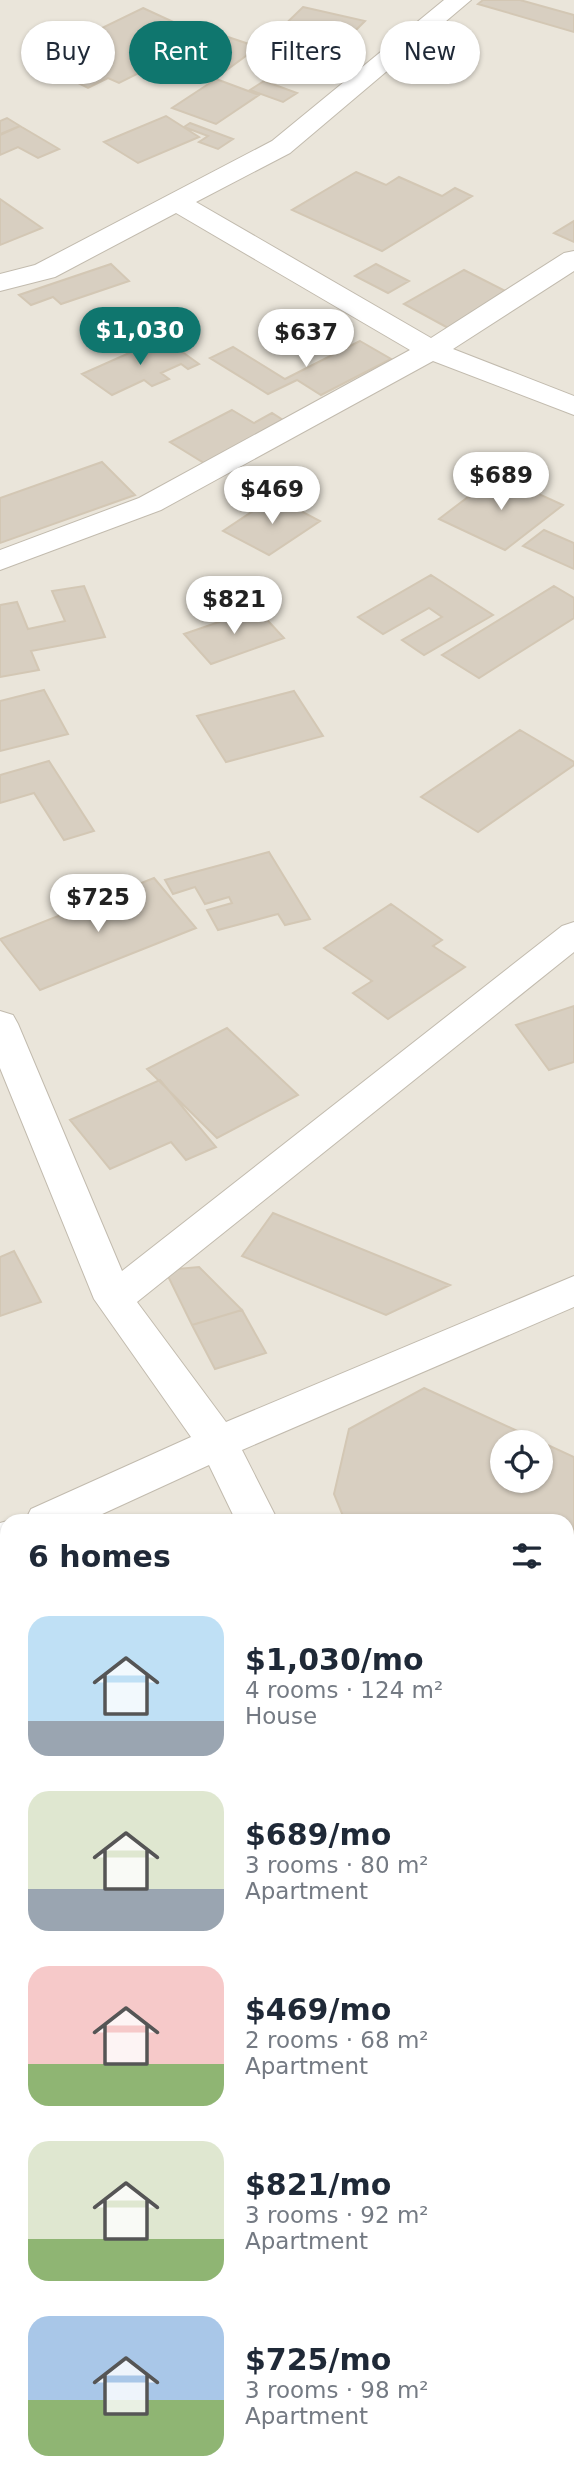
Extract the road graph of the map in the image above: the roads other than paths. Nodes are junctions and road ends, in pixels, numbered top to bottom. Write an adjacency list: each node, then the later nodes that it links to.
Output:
1 (459, 0): 2 (street)
2 (177, 202): 4 (street); 5 (street)
3 (574, 259): 5 (street)
4 (0, 283)
5 (431, 350): 6 (street); 7 (street)
6 (574, 406)
7 (0, 561)
8 (574, 934): 11 (street)
9 (0, 1024): 11 (street)
10 (574, 1291): 12 (street)
11 (114, 1298): 12 (street)
12 (218, 1443): 13 (street); 14 (street)
13 (61, 1514)
14 (254, 1514)

